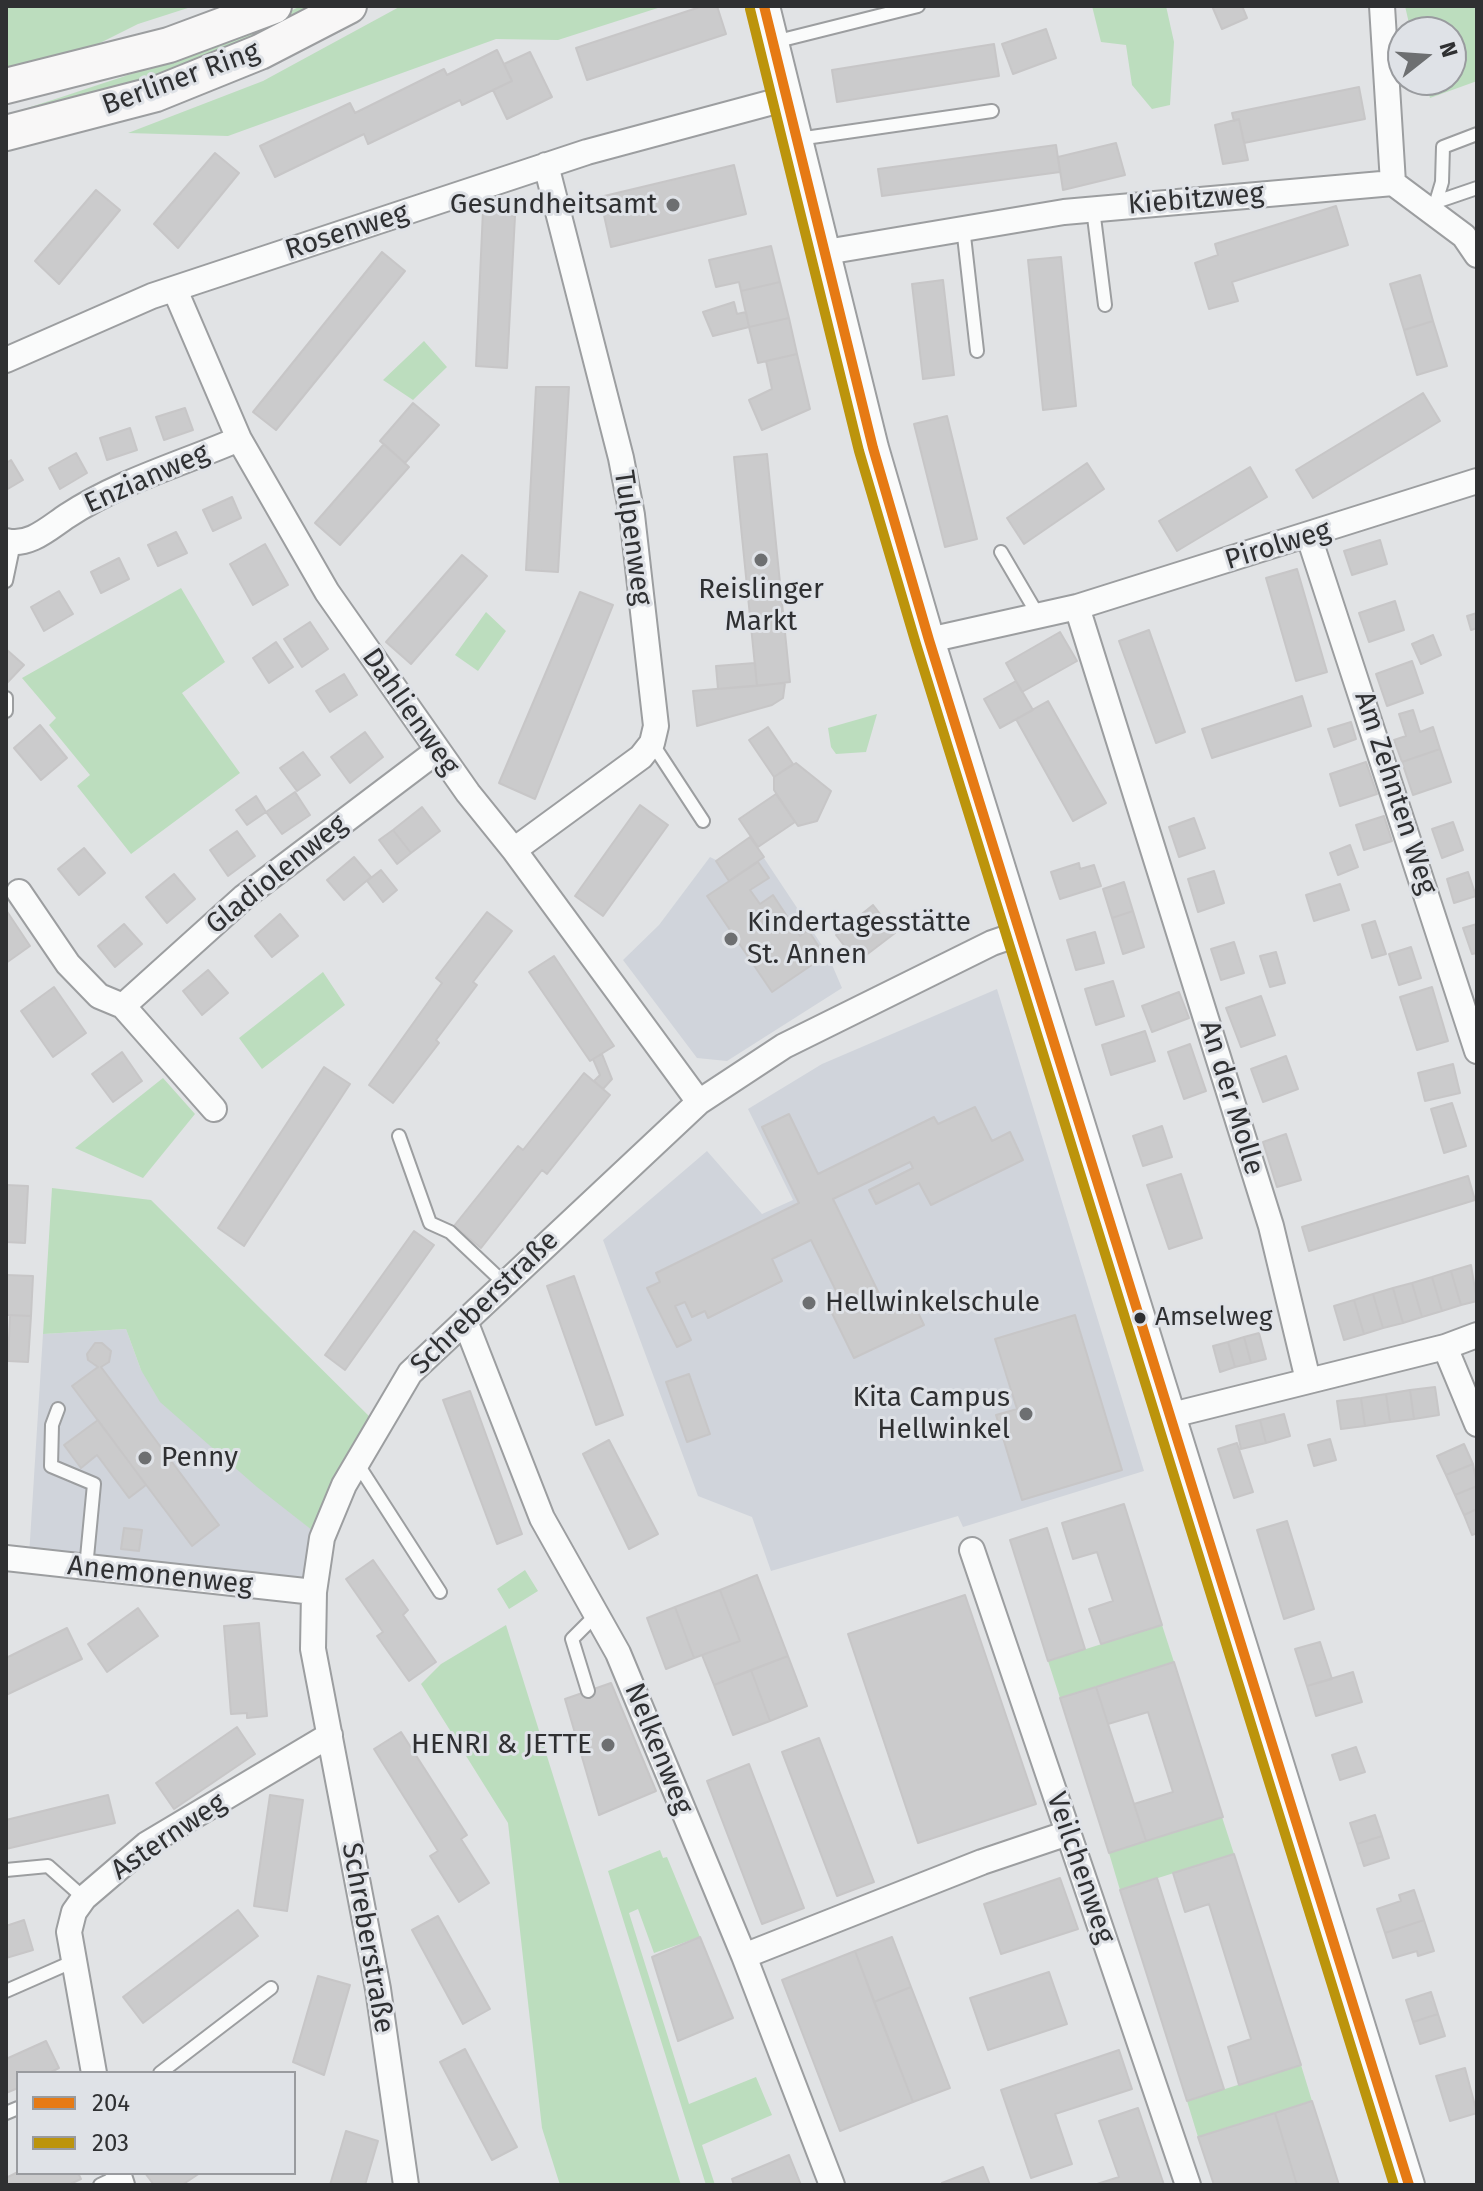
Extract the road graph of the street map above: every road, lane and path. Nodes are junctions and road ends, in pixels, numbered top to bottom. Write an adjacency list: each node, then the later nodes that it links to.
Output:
1 (274, 6): 6 (main road, Berliner Ring)
2 (349, 6): 9 (main road, Berliner Ring)
3 (918, 6): 5 (lane)
4 (1382, 6): 13 (street)
5 (769, 21): 7 (street)
6 (6, 86)
7 (788, 98): 11 (street); 12 (street, Rosenweg)
8 (992, 111): 11 (lane)
9 (6, 133)
10 (1477, 134): 15 (lane)
11 (798, 139): 18 (street)
12 (546, 165): 20 (street, Rosenweg); 35 (street, Tulpenweg)
13 (1393, 183): 15 (street); 16 (street, Kiebitzweg)
14 (1477, 188): 15 (lane)
15 (1434, 207): 19 (street)
16 (1093, 209): 17 (street, Kiebitzweg); 21 (lane)
17 (963, 227): 18 (street, Kiebitzweg); 22 (lane)
18 (826, 252): 32 (street)
19 (1477, 255)
20 (175, 290): 23 (street, Rosenweg); 24 (street, Dahlienweg)
21 (1105, 305)
22 (977, 351)
23 (6, 360)
24 (239, 439): 27 (street, Enzianweg); 36 (street, Dahlienweg)
25 (1477, 481): 26 (street, Pirolweg)
26 (1309, 537): 30 (street, Pirolweg); 42 (street, Am Zehnten Weg)
27 (10, 542): 29 (lane)
28 (1001, 552): 31 (lane)
29 (6, 581)
30 (1077, 607): 31 (street, Pirolweg); 50 (street, An der Molle)
31 (1038, 615): 32 (street, Pirolweg)
32 (929, 640): 40 (street)
33 (6, 698): 34 (lane)
34 (6, 711)
35 (652, 743): 37 (lane); 38 (street)
36 (437, 751): 38 (street, Dahlienweg); 41 (street, Gladiolenweg)
37 (703, 821)
38 (514, 850): 43 (street, Dahlienweg)
39 (19, 892): 41 (street)
40 (1021, 933): 43 (street, Schreberstraße); 52 (street)
41 (123, 1006): 44 (street)
42 (1477, 1051)
43 (699, 1102): 46 (street, Schreberstraße)
44 (214, 1109)
45 (399, 1136): 46 (lane)
46 (503, 1282): 47 (street, Schreberstraße)
47 (465, 1321): 54 (street, Schreberstraße); 60 (street, Nelkenweg)
48 (1477, 1335): 49 (street)
49 (1445, 1347): 50 (street); 53 (street)
50 (1308, 1380): 52 (street)
51 (58, 1409): 57 (lane)
52 (1168, 1416): 75 (street)
53 (1477, 1424)
54 (357, 1463): 58 (street, Schreberstraße); 59 (lane)
55 (972, 1550): 63 (street, Veilchenweg)
56 (6, 1558): 57 (street, Anemonenweg)
57 (86, 1568): 58 (street, Anemonenweg)
58 (314, 1592): 62 (street, Schreberstraße)
59 (440, 1592)
60 (597, 1614): 61 (lane); 66 (street, Nelkenweg)
61 (588, 1691)
62 (330, 1735): 65 (street, Asternweg); 72 (street, Schreberstraße)
63 (1068, 1833): 66 (street); 74 (street, Veilchenweg)
64 (6, 1870): 65 (lane)
65 (84, 1898): 67 (street, Asternweg)
66 (744, 1956): 73 (street, Nelkenweg)
67 (72, 1962): 69 (lane); 70 (street, Asternweg)
68 (271, 1988): 71 (lane)
69 (6, 1991)
70 (94, 2071)
71 (163, 2071)
72 (406, 2185)
73 (832, 2185)
74 (1188, 2185)
75 (1409, 2185)

